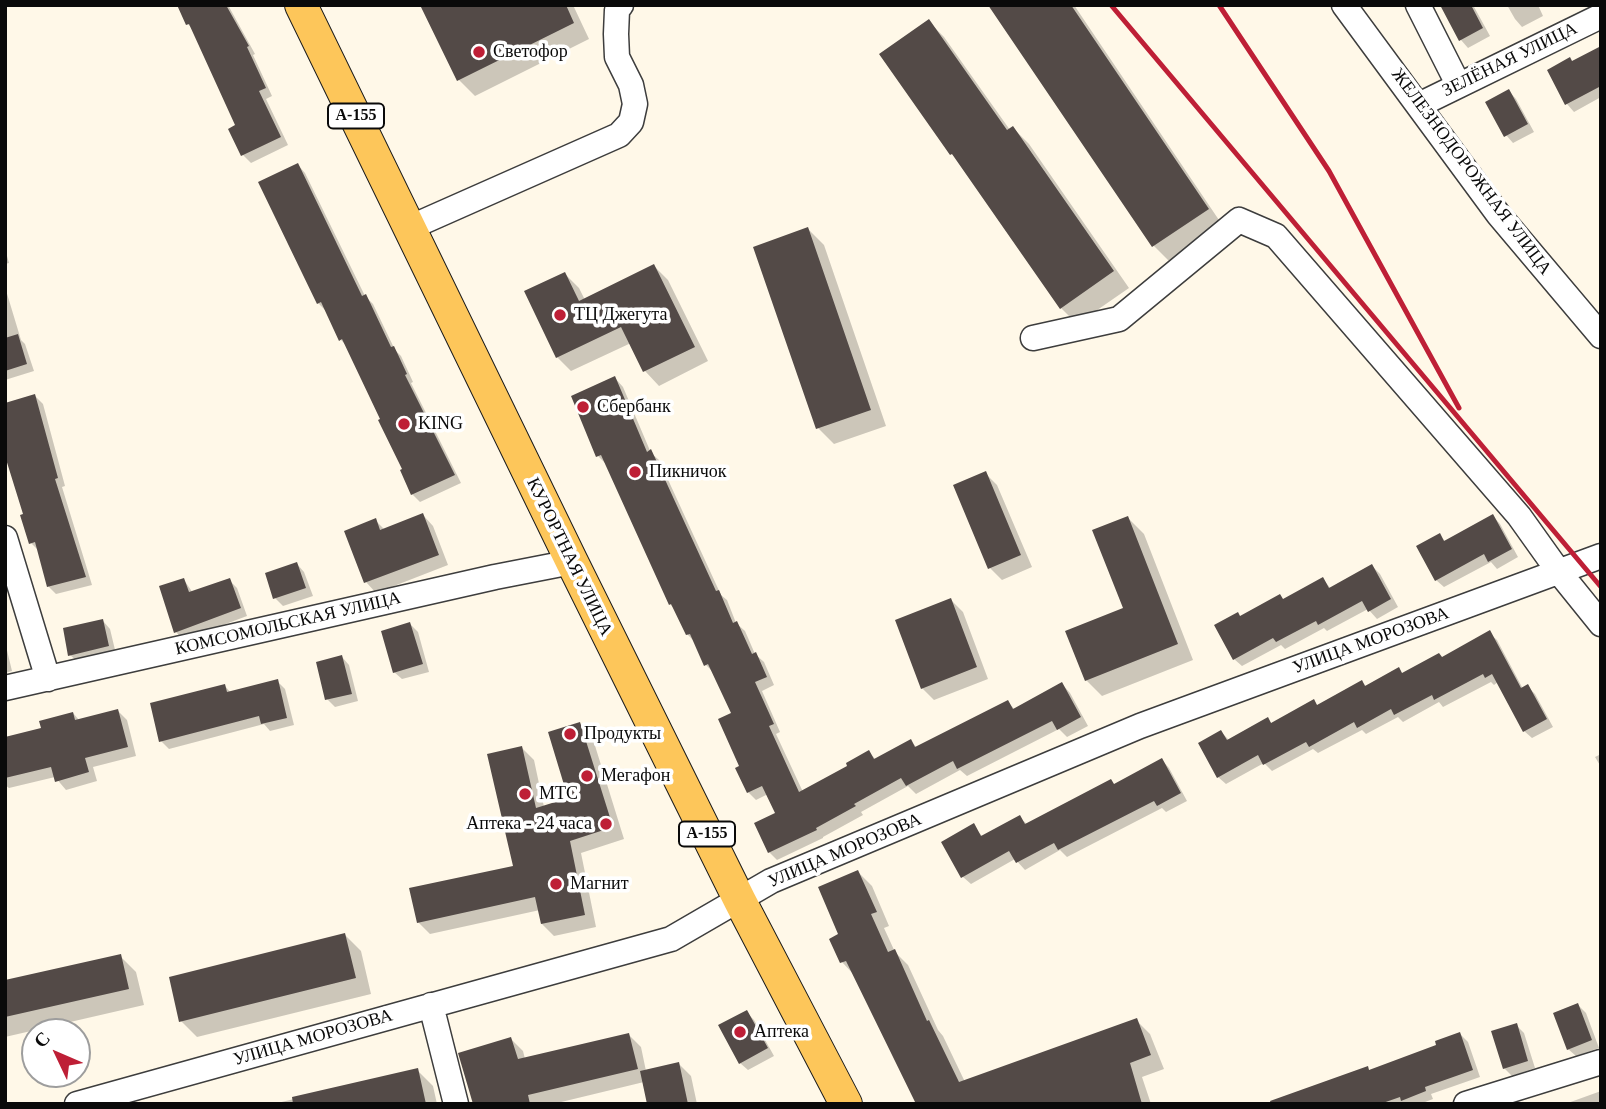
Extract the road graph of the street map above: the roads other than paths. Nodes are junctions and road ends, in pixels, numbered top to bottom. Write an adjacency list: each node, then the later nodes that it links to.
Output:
1 (302, 5): 8 (main road, КУРОРТНАЯ УЛИЦА / А-155)
2 (621, 5): 8 (street)
3 (1344, 5): 7 (street, ЖЕЛЕЗНОДОРОЖНАЯ УЛИЦА)
4 (1418, 5): 6 (street)
5 (1601, 16): 6 (street, ЗЕЛЁНАЯ УЛИЦА)
6 (1458, 84): 7 (street, ЗЕЛЁНАЯ УЛИЦА)
7 (1419, 105): 9 (street, ЖЕЛЕЗНОДОРОЖНАЯ УЛИЦА)
8 (409, 228): 13 (main road, КУРОРТНАЯ УЛИЦА / А-155)
9 (1601, 336)
10 (1033, 338): 14 (street)
11 (5, 538): 16 (street)
12 (1601, 556): 14 (street, УЛИЦА МОРОЗОВА)
13 (572, 562): 16 (street, КОМСОМОЛЬСКАЯ УЛИЦА); 18 (main road, КУРОРТНАЯ УЛИЦА / А-155)
14 (1559, 572): 15 (street); 18 (street, УЛИЦА МОРОЗОВА)
15 (1601, 624)
16 (48, 679): 17 (street, КОМСОМОЛЬСКАЯ УЛИЦА)
17 (5, 688)
18 (740, 901): 19 (street, УЛИЦА МОРОЗОВА); 23 (main road, КУРОРТНАЯ УЛИЦА / А-155)
19 (431, 1005): 21 (street, УЛИЦА МОРОЗОВА); 22 (street)
20 (1601, 1062): 24 (street)
21 (77, 1104)
22 (456, 1104)
23 (846, 1104)
24 (1466, 1104)

